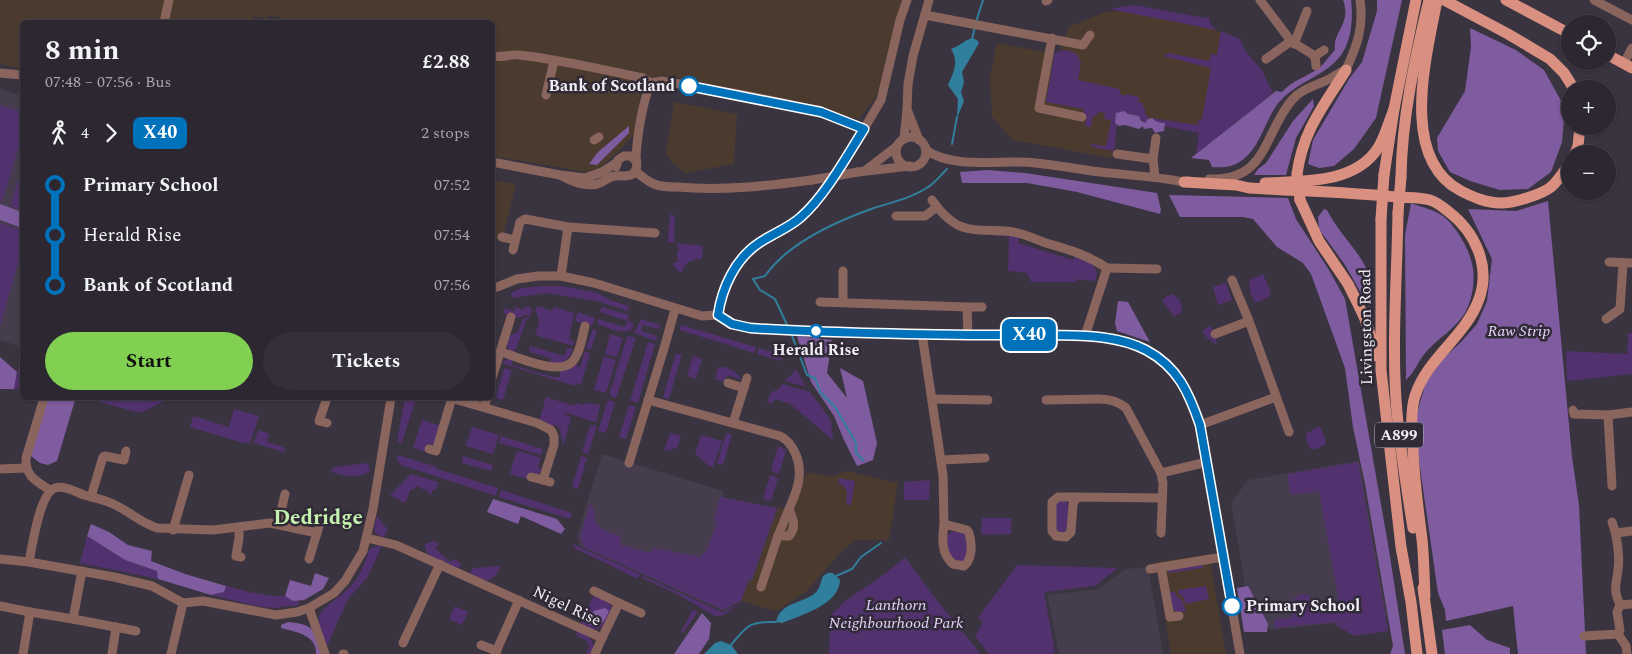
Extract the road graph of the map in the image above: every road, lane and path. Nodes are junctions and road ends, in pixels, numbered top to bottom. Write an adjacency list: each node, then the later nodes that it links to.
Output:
1 (168, 0): 15 (street)
2 (907, 0): 42 (street)
3 (929, 0): 13 (street)
4 (1260, 0): 20 (street)
5 (1360, 0): 31 (street)
6 (1416, 0): 38 (main road, Livingston Road / A899)
7 (1429, 0): 19 (main road, Livingston Road / A899)
8 (1437, 0): 19 (main road)
9 (1444, 0): 35 (main road)
10 (1506, 0): 16 (main road)
11 (1594, 0): 14 (street)
12 (1307, 11): 20 (street)
13 (925, 15): 18 (street); 39 (street)
14 (1631, 16)
15 (165, 19)
16 (1561, 29)
17 (1090, 34): 18 (street)
18 (1052, 38): 40 (street)
19 (1425, 39): 59 (main road); 150 (main road, Livingston Road / A899, bridge)
20 (1293, 43): 24 (street); 25 (street)
21 (1632, 48): 29 (street)
22 (1324, 50): 24 (street)
23 (495, 56): 27 (street)
24 (1315, 56): 28 (street)
25 (1266, 59)
26 (1616, 59): 29 (main road)
27 (554, 60): 36 (street); 37 (street)
28 (1316, 66)
29 (1628, 66)
30 (0, 68): 33 (street)
31 (1346, 70): 60 (street); 90 (main road, bridge)
32 (0, 73): 33 (street)
33 (10, 73): 34 (street)
34 (20, 75)
35 (1568, 80)
36 (651, 83): 41 (street); 42 (street)
37 (546, 95)
38 (1394, 109): 61 (main road); 90 (main road, Livingston Road / A899, bridge)
39 (907, 110): 44 (street); 45 (street)
40 (1082, 116)
41 (640, 128): 48 (street); 50 (street)
42 (864, 129): 79 (street)
43 (1156, 138): 49 (street)
44 (919, 140): 45 (street); 46 (street)
45 (900, 142): 53 (street); 55 (street)
46 (926, 150): 53 (street); 58 (street)
47 (1117, 154): 49 (street)
48 (624, 156): 50 (street); 52 (street)
49 (1153, 159): 58 (street)
50 (636, 161): 54 (street)
51 (495, 163): 56 (street)
52 (616, 163): 56 (street); 57 (street)
53 (910, 166): 55 (street)
54 (635, 171): 55 (street, bridge); 57 (street)
55 (862, 171)
56 (560, 175): 57 (street)
57 (622, 175)
58 (1155, 176): 60 (street)
59 (1561, 176)
60 (1184, 182): 61 (main road)
61 (1236, 186): 150 (main road)
62 (896, 216): 68 (street)
63 (568, 227): 64 (street); 65 (street); 71 (street)
64 (655, 233)
65 (502, 237)
66 (1609, 262): 67 (street)
67 (1628, 263): 81 (street)
68 (1107, 268): 69 (street); 87 (street)
69 (1157, 269)
70 (843, 271): 75 (street)
71 (560, 276): 73 (street); 78 (street)
72 (1232, 280): 82 (street)
73 (495, 288)
74 (820, 302): 75 (street)
75 (843, 302): 76 (street)
76 (967, 307): 77 (street); 86 (street)
77 (982, 307)
78 (674, 309): 79 (street); 102 (street)
79 (718, 315): 84 (street)
80 (511, 317): 88 (street)
81 (1606, 319)
82 (1249, 321): 85 (street); 94 (street)
83 (585, 326): 88 (street)
84 (922, 334): 86 (street); 95 (street)
85 (1215, 334)
86 (968, 335): 87 (street)
87 (1085, 336): 111 (street)
88 (500, 352): 89 (street)
89 (495, 368)
90 (1381, 370): 176 (main road, Livingston Road / A899)
91 (747, 378): 93 (street)
92 (728, 383): 93 (street)
93 (744, 388): 110 (street)
94 (1276, 397): 111 (street); 112 (street)
95 (932, 399): 103 (street); 116 (street)
96 (43, 400): 119 (street)
97 (326, 400): 109 (street)
98 (390, 400): 138 (street)
99 (451, 400): 113 (street)
100 (459, 400): 105 (street)
101 (486, 400): 105 (street)
102 (648, 400): 110 (street); 118 (street)
103 (988, 400)
104 (1046, 400): 121 (street)
105 (484, 407): 123 (street)
106 (1573, 410): 108 (street)
107 (1632, 412): 108 (street)
108 (1608, 415): 124 (street)
109 (319, 421)
110 (733, 423): 148 (street)
111 (1200, 425): 117 (street)
112 (1290, 432)
113 (436, 451)
114 (980, 456): 116 (street)
115 (124, 460): 127 (street)
116 (941, 460): 132 (street)
117 (1207, 462): 121 (street); 140 (street)
118 (629, 463)
119 (26, 468): 120 (street); 125 (street)
120 (0, 469)
121 (1161, 473): 129 (street)
122 (189, 475): 134 (street)
123 (531, 477)
124 (1612, 486)
125 (50, 490): 127 (street); 143 (street)
126 (285, 494): 131 (street)
127 (91, 497): 134 (street)
128 (1077, 497): 128 (street); 129 (street)
129 (1161, 498): 136 (street)
130 (1612, 522): 137 (street)
131 (278, 524): 133 (street); 142 (street)
132 (944, 524): 132 (street)
133 (238, 527): 134 (street); 139 (street)
134 (173, 530)
135 (1632, 531): 137 (street)
136 (1161, 533)
137 (1616, 533): 155 (street)
138 (367, 538): 144 (street, Nigel Rise); 157 (street)
139 (236, 556)
140 (1223, 557): 145 (street); 175 (street)
141 (0, 559): 143 (street)
142 (309, 559)
143 (29, 562): 147 (street)
144 (440, 564): 151 (street, Nigel Rise); 167 (street)
145 (1161, 567): 146 (street); 160 (street)
146 (1150, 568)
147 (82, 571): 152 (street); 161 (street)
148 (762, 587)
149 (594, 591): 153 (street, Nigel Rise)
150 (1425, 596): 177 (main road, Livingston Road / A899)
151 (519, 600): 166 (street, Nigel Rise); 169 (street, Nigel Rise)
152 (183, 603): 157 (street); 172 (street)
153 (619, 603): 159 (street, Nigel Rise); 166 (street, Nigel Rise)
154 (1632, 604): 155 (street)
155 (1620, 605): 164 (street)
156 (0, 606): 158 (street)
157 (309, 608): 173 (street)
158 (30, 612): 161 (street); 170 (street)
159 (641, 613)
160 (1179, 616)
161 (73, 619): 162 (street)
162 (116, 627): 163 (street); 171 (street)
163 (136, 630)
164 (1618, 634): 165 (street); 178 (street)
165 (1584, 636)
166 (602, 638): 174 (street, Nigel Rise)
167 (402, 643)
168 (481, 645): 169 (street, Nigel Rise)
169 (496, 652)
170 (23, 654)
171 (112, 654)
172 (171, 654)
173 (325, 654)
174 (595, 654)
175 (1240, 654)
176 (1417, 654)
177 (1432, 654)
178 (1627, 654)

